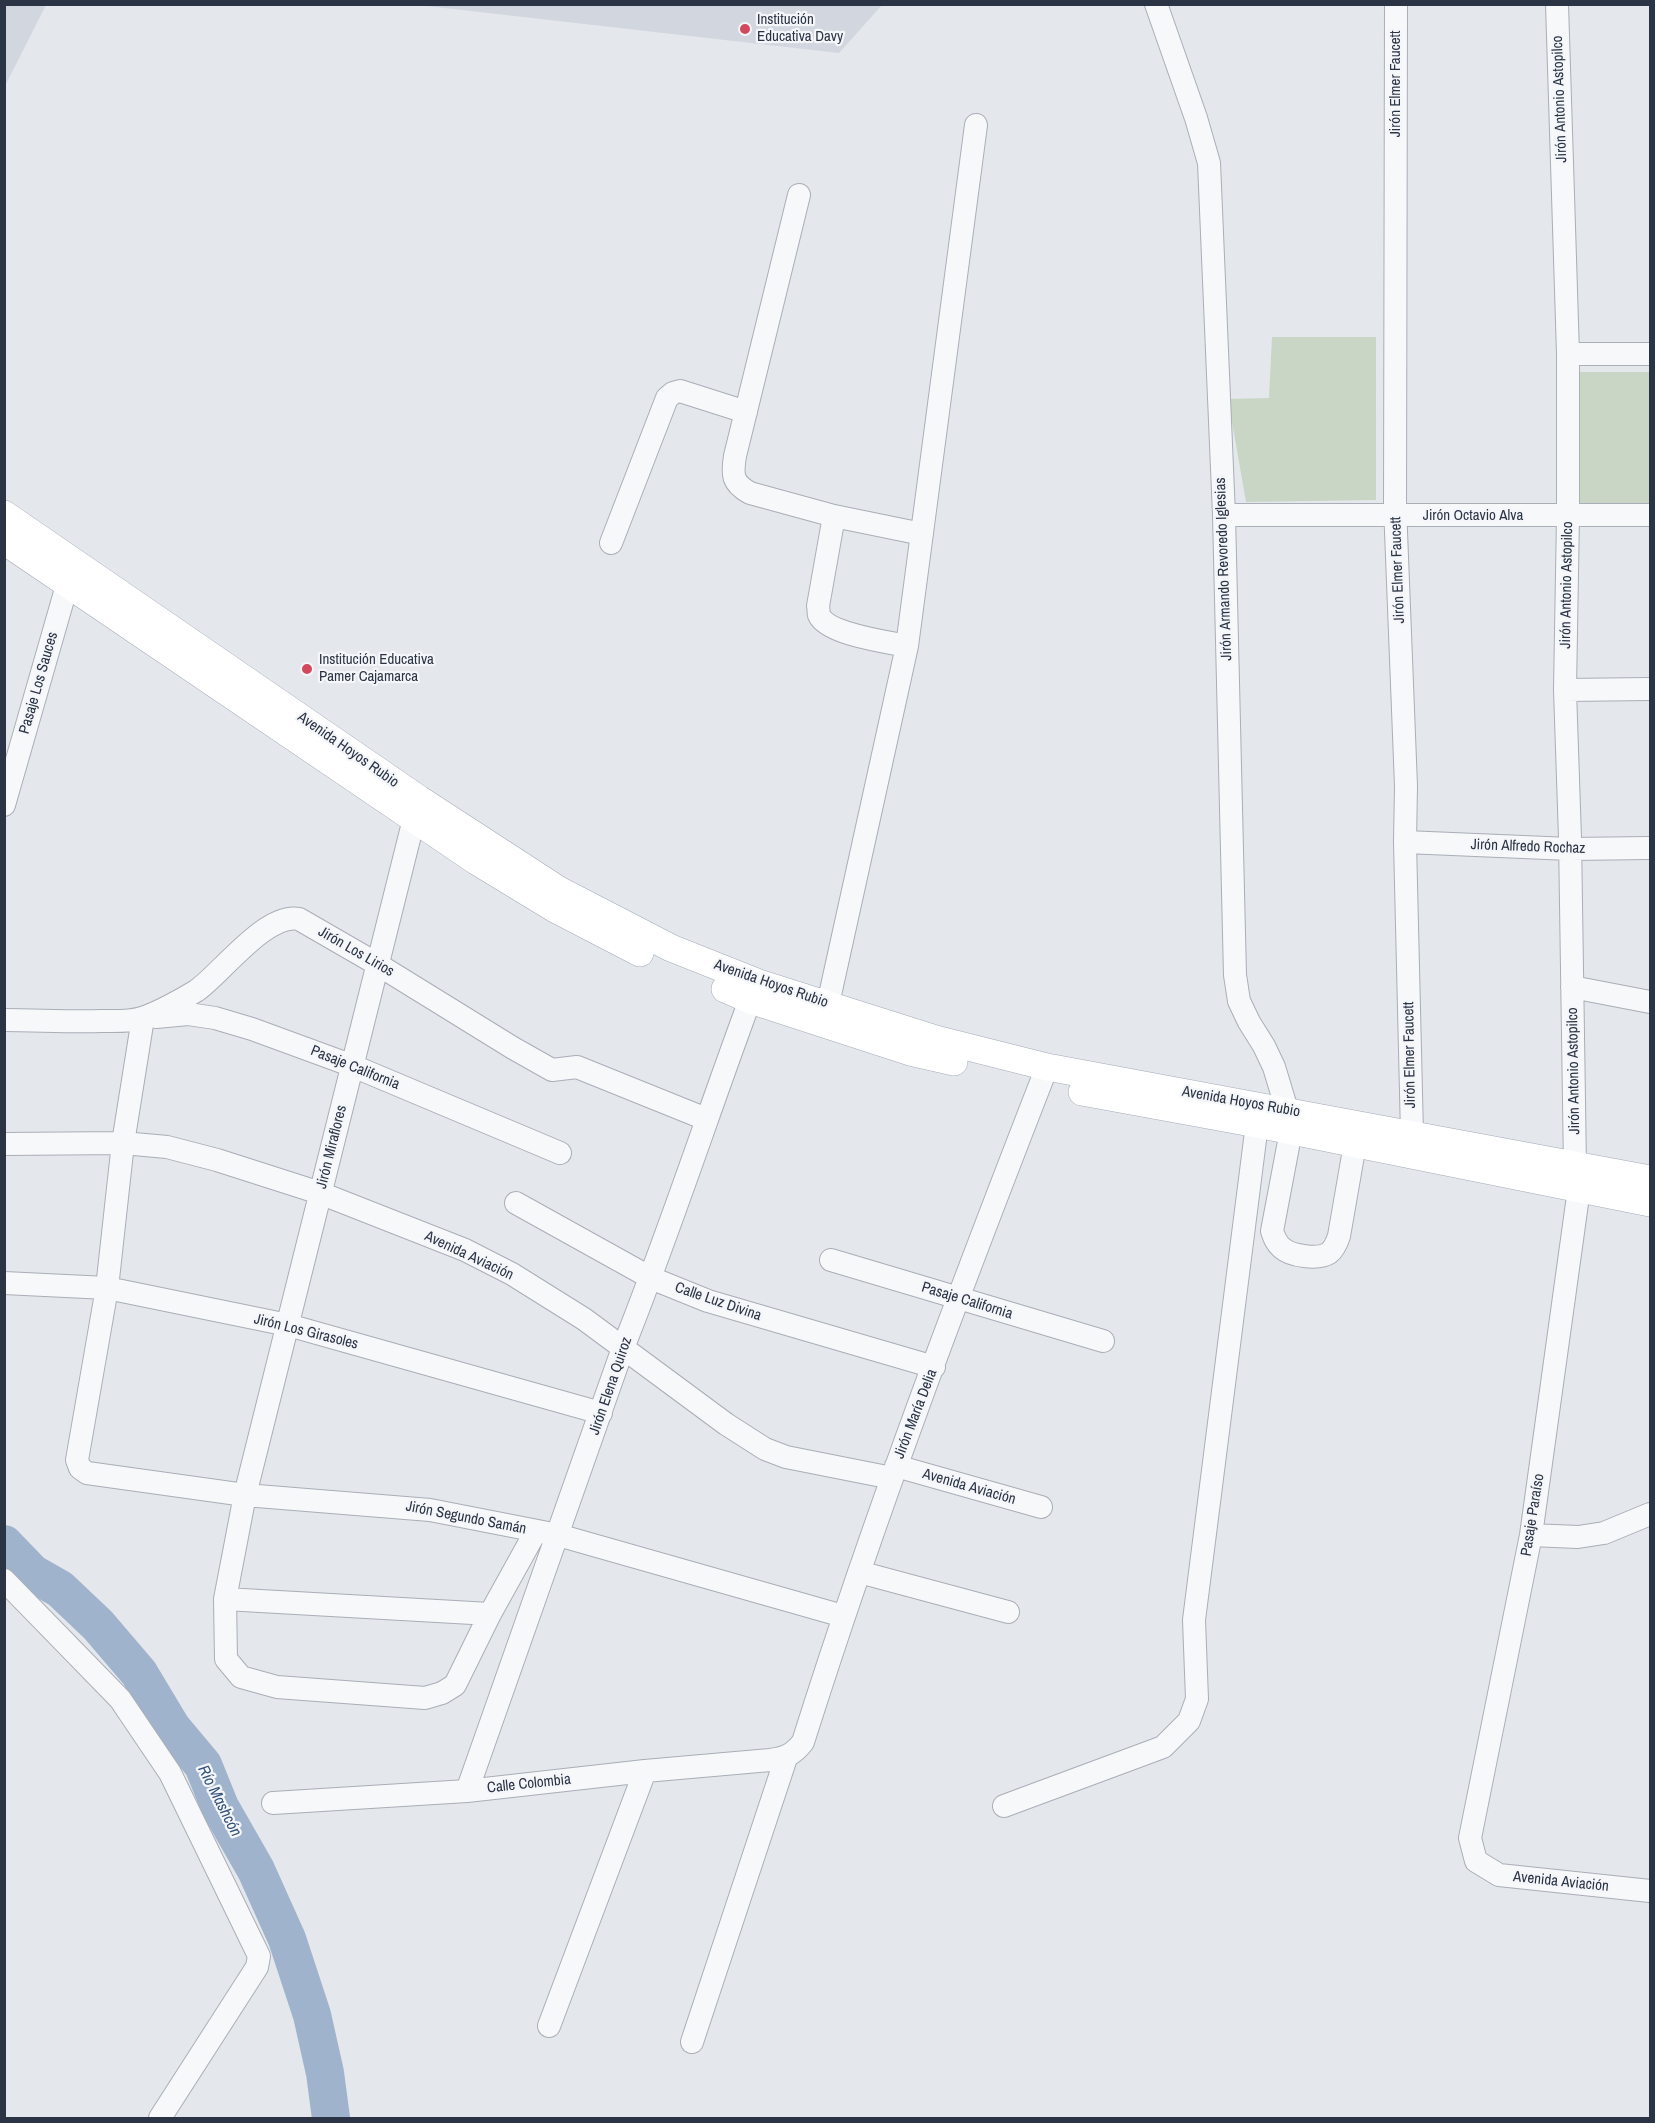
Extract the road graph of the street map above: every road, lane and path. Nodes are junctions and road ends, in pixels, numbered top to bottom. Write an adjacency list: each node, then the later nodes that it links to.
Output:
1 (1156, 4): 10 (street, Jirón Armando Revoredo Iglesias)
2 (1396, 4): 13 (street, Jirón Elmer Faucett)
3 (1557, 4): 6 (street, Jirón Antonio Astopilco)
4 (976, 125): 15 (street)
5 (799, 195): 8 (street)
6 (1568, 354): 7 (street); 14 (street, Jirón Antonio Astopilco)
7 (1650, 354)
8 (746, 412): 12 (street); 17 (street)
9 (4, 514): 18 (main road, Avenida Hoyos Rubio)
10 (1224, 515): 13 (street, Jirón Octavio Alva); 37 (street, Jirón Armando Revoredo Iglesias)
11 (1650, 515): 14 (street, Jirón Octavio Alva)
12 (834, 516): 15 (street); 19 (street)
13 (1396, 516): 14 (street, Jirón Octavio Alva); 24 (street, Jirón Elmer Faucett)
14 (1568, 516): 21 (street, Jirón Antonio Astopilco)
15 (922, 534): 19 (street)
16 (4, 541): 18 (main road, Avenida Hoyos Rubio)
17 (611, 543)
18 (71, 573): 22 (street, Pasaje Los Sauces); 23 (main road, Avenida Hoyos Rubio)
19 (907, 646): 31 (street)
20 (1650, 689): 21 (street)
21 (1565, 690): 26 (street, Jirón Antonio Astopilco)
22 (4, 805)
23 (416, 809): 27 (street, Jirón Miraflores); 29 (main road, Avenida Hoyos Rubio)
24 (1405, 842): 26 (street, Jirón Alfredo Rochaz); 39 (street, Jirón Elmer Faucett)
25 (1650, 848): 26 (street, Jirón Alfredo Rochaz)
26 (1570, 849): 28 (street, Jirón Antonio Astopilco)
27 (377, 964): 32 (street, Jirón Los Lirios); 34 (street, Jirón Miraflores); 36 (street, Jirón Los Lirios)
28 (1572, 987): 30 (street); 44 (street, Jirón Antonio Astopilco)
29 (755, 992): 31 (main road, Avenida Hoyos Rubio); 35 (main road, Avenida Hoyos Rubio); 36 (street, Jirón Elena Quiroz)
30 (1650, 1002)
31 (828, 1004): 35 (main road, Avenida Hoyos Rubio)
32 (143, 1018): 33 (street, Jirón Los Lirios); 34 (street, Pasaje California); 40 (street)
33 (4, 1020)
34 (353, 1066): 43 (street, Pasaje California); 46 (street, Jirón Miraflores)
35 (1044, 1076): 37 (main road, Avenida Hoyos Rubio); 38 (main road, Avenida Hoyos Rubio); 53 (street, Jirón María Delia)
36 (706, 1119): 50 (street, Jirón Elena Quiroz)
37 (1289, 1121): 38 (main road, Avenida Hoyos Rubio); 39 (main road, Avenida Hoyos Rubio); 42 (main road, Avenida Hoyos Rubio); 42 (street)
38 (1257, 1124): 76 (street)
39 (1412, 1134): 44 (main road, Avenida Hoyos Rubio)
40 (123, 1143): 41 (street, Avenida Aviación); 46 (street, Avenida Aviación); 52 (street)
41 (4, 1144)
42 (1355, 1144): 44 (main road, Avenida Hoyos Rubio)
43 (560, 1153)
44 (1577, 1177): 45 (main road, Avenida Hoyos Rubio); 48 (main road, Avenida Hoyos Rubio); 65 (street, Pasaje Paraíso)
45 (1650, 1179)
46 (320, 1193): 54 (street, Jirón Miraflores); 56 (street, Avenida Aviación)
47 (516, 1203): 50 (street, Calle Luz Divina)
48 (1650, 1203)
49 (831, 1260): 53 (street, Pasaje California)
50 (651, 1278): 56 (street, Jirón Elena Quiroz); 57 (street, Calle Luz Divina)
51 (4, 1283): 52 (street, Jirón Los Girasoles)
52 (107, 1288): 54 (street, Jirón Los Girasoles); 60 (street, Jirón Segundo Samán)
53 (960, 1299): 55 (street, Pasaje California); 57 (street, Jirón María Delia)
54 (288, 1325): 58 (street, Jirón Los Girasoles); 60 (street, Jirón Miraflores)
55 (1103, 1341)
56 (623, 1348): 58 (street, Jirón Elena Quiroz); 59 (street, Avenida Aviación)
57 (933, 1367): 59 (street, Jirón María Delia)
58 (601, 1413): 64 (street, Jirón Elena Quiroz)
59 (894, 1472): 61 (street, Avenida Aviación); 66 (street, Jirón María Delia)
60 (244, 1495): 63 (street, Jirón Segundo Samán); 68 (street, Jirón Miraflores)
61 (1041, 1507)
62 (1650, 1514): 65 (street)
63 (536, 1532): 64 (street, Jirón Segundo Samán); 70 (street, Jirón Miraflores)
64 (558, 1535): 71 (street, Jirón Segundo Samán); 74 (street, Jirón Elena Quiroz)
65 (1531, 1535): 77 (street, Pasaje Paraíso)
66 (859, 1572): 69 (street); 71 (street, Jirón María Delia)
67 (4, 1580): 81 (street)
68 (225, 1599): 70 (street); 70 (street, Jirón Miraflores)
69 (1008, 1612)
70 (490, 1614)
71 (843, 1616): 72 (street, Jirón María Delia)
72 (786, 1758): 73 (street, Calle Colombia); 80 (street)
73 (645, 1771): 74 (street, Calle Colombia); 79 (street)
74 (467, 1791): 75 (street, Calle Colombia)
75 (273, 1803)
76 (1004, 1806)
77 (1476, 1861): 78 (street, Avenida Aviación)
78 (1650, 1891)
79 (549, 2026)
80 (692, 2042)
81 (160, 2118)

